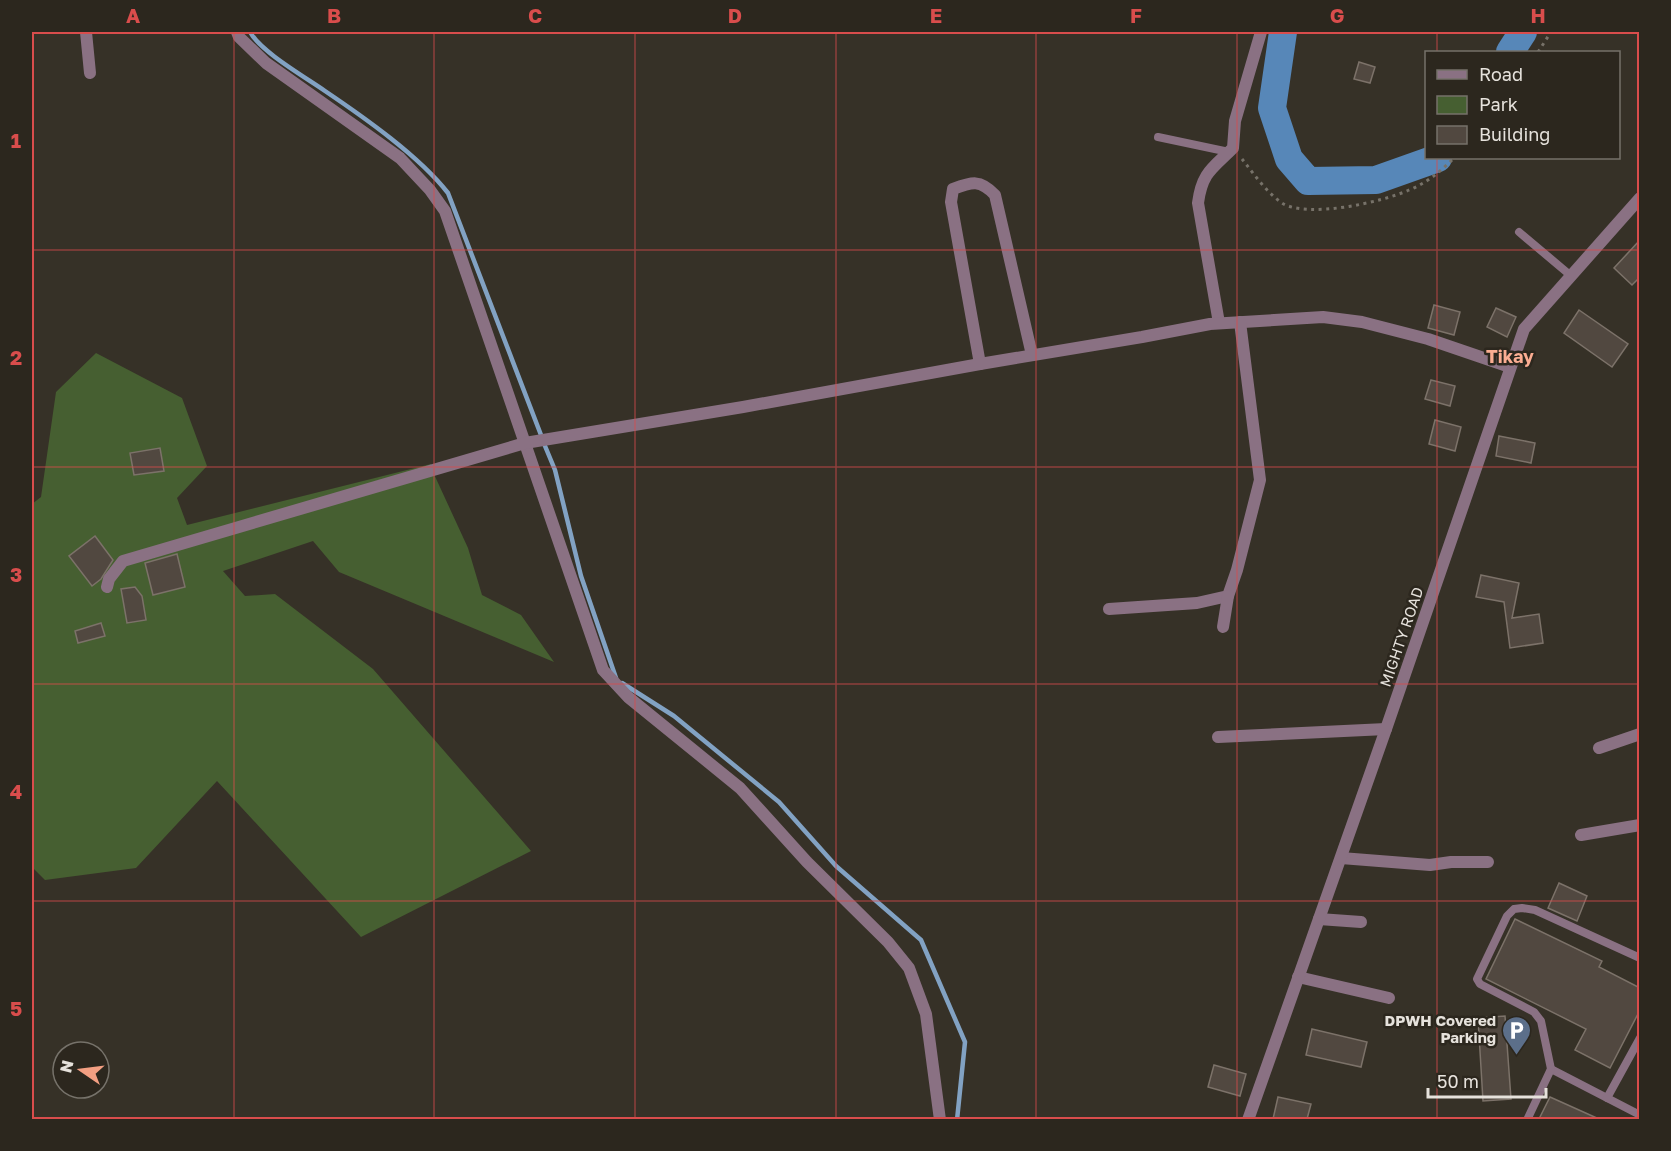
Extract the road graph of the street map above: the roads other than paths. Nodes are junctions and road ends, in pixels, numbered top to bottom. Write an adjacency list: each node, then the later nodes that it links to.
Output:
1 (86, 32): 4 (street)
2 (237, 32): 15 (street)
3 (1261, 32): 6 (street)
4 (90, 73)
5 (1158, 137): 6 (lane)
6 (1231, 150): 11 (street)
7 (1640, 198): 9 (street, MIGHTY ROAD)
8 (1520, 232): 9 (lane)
9 (1570, 275): 14 (street, MIGHTY ROAD)
10 (1240, 322): 11 (street); 14 (street); 17 (street)
11 (1220, 323): 12 (street)
12 (1032, 355): 13 (street); 13 (street)
13 (980, 364): 15 (street)
14 (1510, 367): 20 (street, MIGHTY ROAD)
15 (525, 443): 16 (street); 37 (street)
16 (107, 587)
17 (1228, 596): 18 (street); 19 (street)
18 (1109, 609)
19 (1223, 627)
20 (1386, 729): 22 (street); 26 (street, MIGHTY ROAD)
21 (1640, 734): 23 (street)
22 (1218, 736)
23 (1599, 748)
24 (1640, 825): 25 (street)
25 (1581, 836)
26 (1341, 858): 27 (street); 28 (street, MIGHTY ROAD)
27 (1488, 862)
28 (1319, 919): 29 (street); 31 (street, MIGHTY ROAD)
29 (1361, 922)
30 (1640, 958): 34 (lane)
31 (1298, 977): 32 (street); 38 (street, MIGHTY ROAD)
32 (1389, 998)
33 (1640, 1038): 35 (lane)
34 (1551, 1069): 35 (lane); 39 (lane)
35 (1607, 1098): 36 (lane)
36 (1640, 1115)
37 (939, 1119)
38 (1248, 1119)
39 (1527, 1119)

